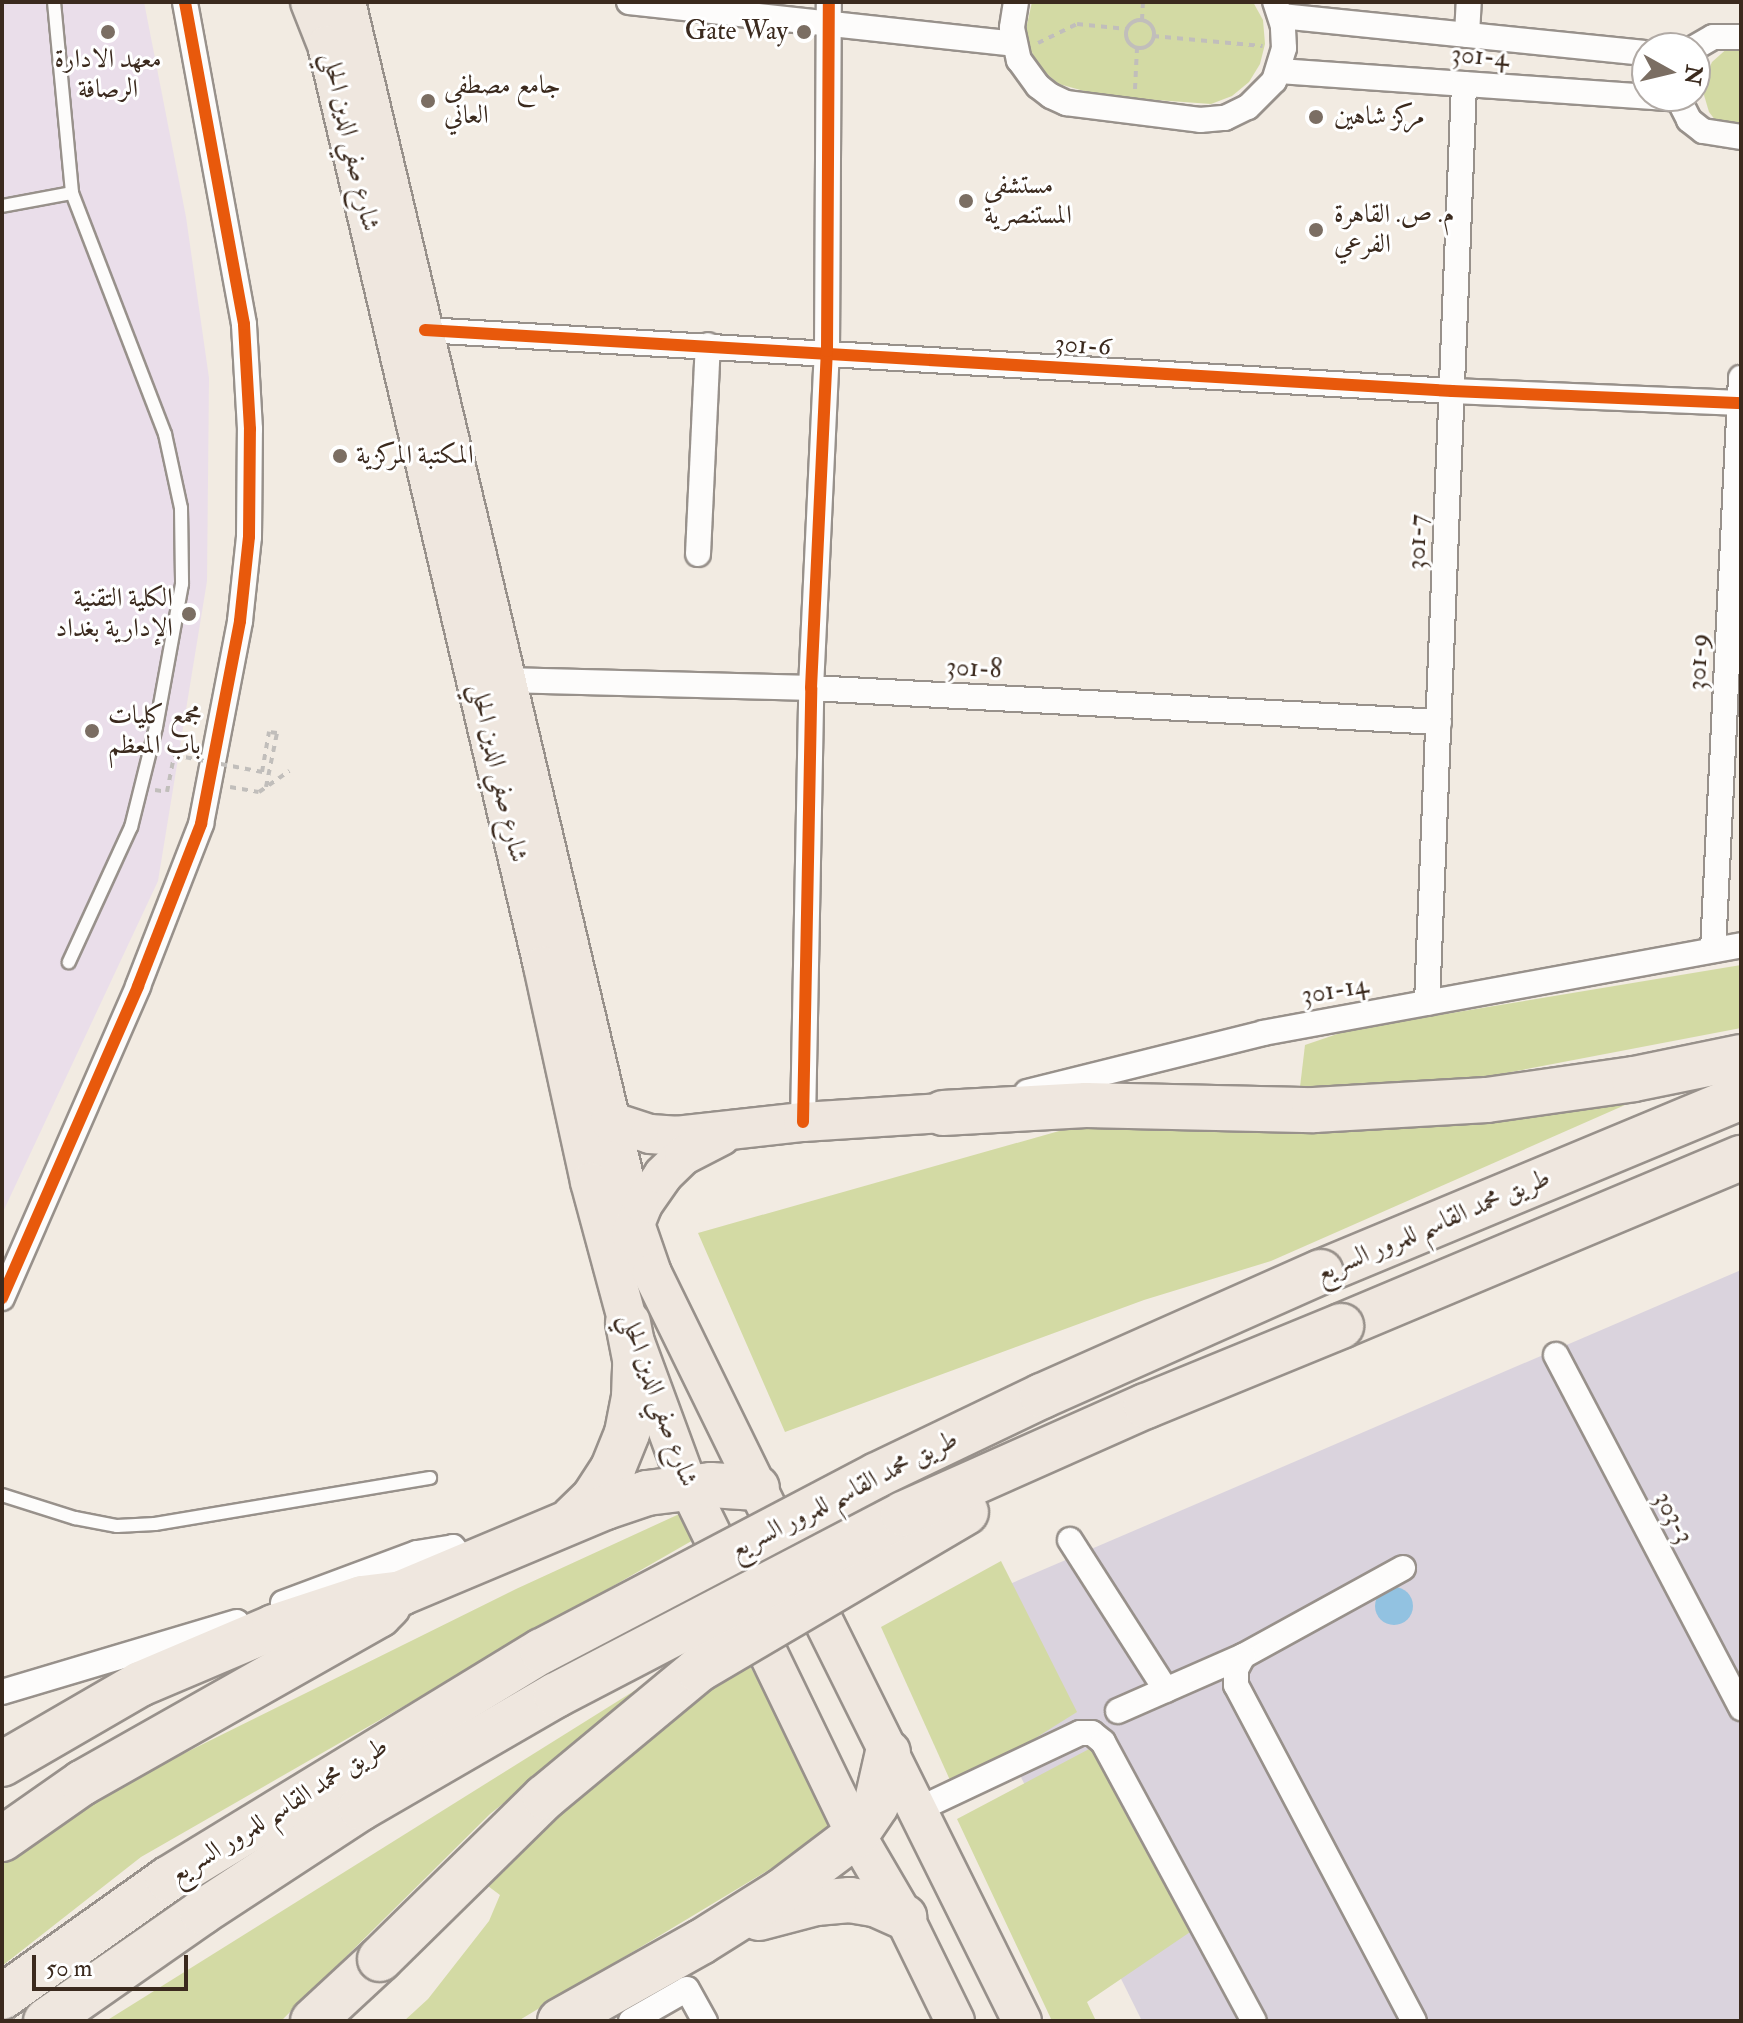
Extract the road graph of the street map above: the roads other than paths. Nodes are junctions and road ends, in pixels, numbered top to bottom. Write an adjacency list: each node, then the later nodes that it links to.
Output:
1 (54, 2): 20 (lane)
2 (185, 2): 44 (street)
3 (310, 2): 46 (main road, شارع صفي الدين الحلي)
4 (346, 2): 22 (main road, شارع صفي الدين الحلي)
5 (629, 2): 9 (street)
6 (1016, 2): 13 (street)
7 (1469, 2): 10 (street)
8 (1278, 9): 10 (street, 301-4); 15 (street)
9 (828, 12): 13 (street); 24 (street)
10 (1467, 35): 14 (street, 301-4)
11 (1741, 37): 12 (street)
12 (1711, 38)
13 (1015, 49): 15 (street)
14 (1631, 51)
15 (1282, 60): 16 (street, 301-4)
16 (1464, 84): 17 (street, 301-4); 26 (street, 301-7)
17 (1631, 95)
18 (1685, 112): 19 (street)
19 (1741, 137)
20 (72, 193): 21 (lane); 34 (lane)
21 (2, 206)
22 (425, 330): 23 (street, 301-6); 29 (main road, شارع صفي الدين الحلي)
23 (708, 345): 24 (street, 301-6); 28 (street)
24 (827, 351): 26 (street, 301-6); 30 (street)
25 (1741, 378): 27 (street, 301-9)
26 (1452, 391): 27 (street, 301-6); 31 (street, 301-7)
27 (1740, 403): 33 (street, 301-9)
28 (698, 554)
29 (507, 680): 30 (street, 301-8); 39 (main road, شارع صفي الدين الحلي)
30 (811, 688): 31 (street, 301-8); 40 (street)
31 (1439, 722): 35 (street, 301-7)
32 (1741, 945): 33 (street, 301-14)
33 (1713, 950): 35 (street, 301-14)
34 (69, 962)
35 (1427, 1003): 38 (street, 301-14)
36 (1741, 1057): 38 (highway)
37 (1741, 1097): 73 (highway, طريق محمد القاسم للمرور السريع, bridge)
38 (943, 1113): 40 (main road)
39 (610, 1121): 41 (main road); 43 (main road, شارع صفي الدين الحلي)
40 (803, 1122): 41 (main road)
41 (727, 1133): 43 (main road)
42 (1741, 1158): 48 (highway, طريق محمد القاسم للمرور السريع, bridge)
43 (635, 1224): 46 (main road); 52 (main road, شارع صفي الدين الحلي)
44 (9, 1269): 45 (street)
45 (2, 1298)
46 (628, 1323): 50 (main road, شارع صفي الدين الحلي); 53 (highway)
47 (1556, 1355): 64 (street, 303-3)
48 (1146, 1406): 74 (highway, طريق محمد القاسم للمرور السريع, bridge); 75 (highway, bridge)
49 (430, 1478): 51 (lane)
50 (688, 1486): 52 (highway); 53 (highway); 54 (main road, شارع صفي الدين الحلي)
51 (2, 1495)
52 (762, 1497)
53 (567, 1524): 56 (highway)
54 (712, 1535)
55 (1070, 1540): 62 (street)
56 (466, 1564): 58 (highway); 63 (street)
57 (1403, 1568): 61 (street)
58 (401, 1593): 67 (highway); 70 (highway)
59 (820, 1614): 66 (main road)
60 (766, 1649): 69 (main road)
61 (1243, 1656): 62 (street); 82 (street)
62 (1166, 1690): 65 (street)
63 (2, 1692)
64 (1741, 1708)
65 (1118, 1711)
66 (888, 1752): 68 (main road); 69 (highway)
67 (2, 1764)
68 (917, 1810): 80 (main road); 81 (street)
69 (856, 1835): 71 (main road); 72 (highway)
70 (2, 1839)
71 (904, 1917): 72 (highway); 79 (main road)
72 (701, 1942): 76 (highway)
73 (2, 1997)
74 (46, 2021)
75 (313, 2021)
76 (560, 2021)
77 (631, 2021): 78 (street)
78 (705, 2021)
79 (955, 2021)
80 (1022, 2021)
81 (1254, 2021)
82 (1414, 2021)

